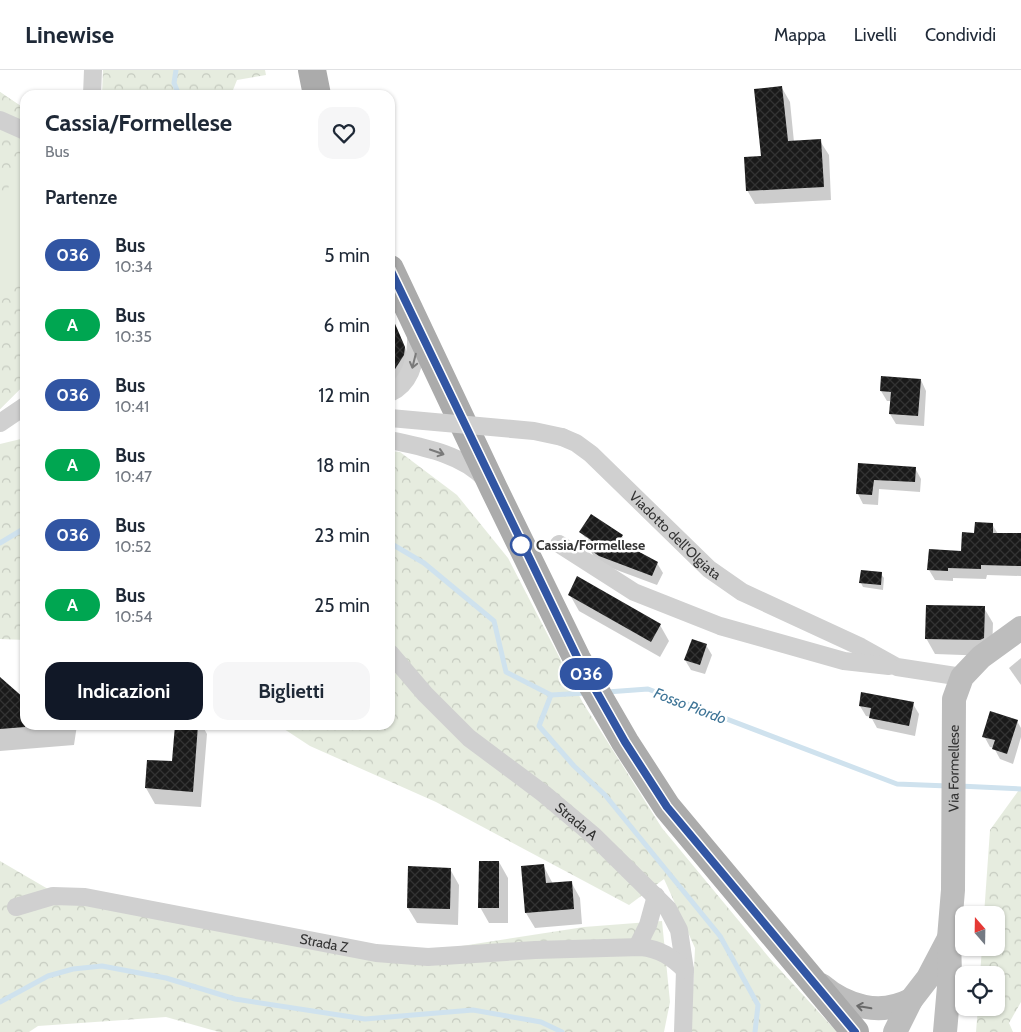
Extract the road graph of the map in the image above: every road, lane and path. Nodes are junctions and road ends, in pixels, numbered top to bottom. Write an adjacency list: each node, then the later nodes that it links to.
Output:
1 (93, 70): 3 (street)
2 (312, 70): 4 (main road)
3 (92, 90)
4 (316, 90)
5 (0, 120): 6 (street)
6 (20, 129)
7 (395, 280): 8 (main road)
8 (414, 320): 9 (street, one-way to 9); 15 (main road)
9 (395, 388)
10 (20, 410): 13 (street)
11 (395, 418): 19 (street, Viadotto dell'Olgiata, bridge)
12 (20, 422): 13 (street)
13 (0, 424)
14 (395, 441): 15 (street, one-way to 15)
15 (494, 489): 25 (main road)
16 (559, 544): 19 (street)
17 (1021, 628): 20 (street, Via Formellese)
18 (395, 659): 21 (street, Strada A)
19 (897, 667): 20 (street, Viadotto dell'Olgiata)
20 (962, 677): 23 (street, Via Formellese)
21 (656, 896): 24 (street); 26 (street, Strada A)
22 (16, 907): 24 (street, Strada Z)
23 (949, 938): 27 (street); 28 (street, Via Formellese)
24 (637, 947): 26 (street, Strada Z)
25 (801, 967): 27 (street, one-way to 25); 30 (main road)
26 (685, 970): 29 (street, Strada A)
27 (912, 1000): 31 (street)
28 (943, 1030)
29 (683, 1032)
30 (855, 1032)
31 (895, 1032)

